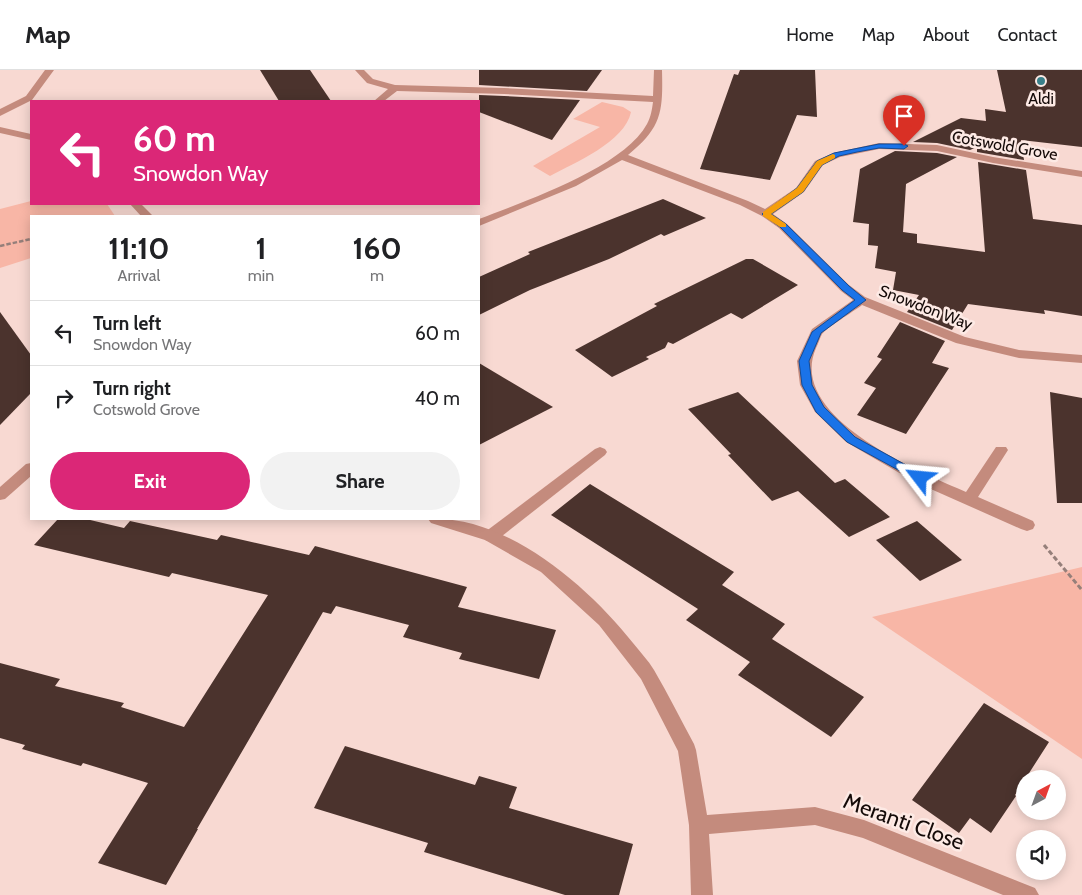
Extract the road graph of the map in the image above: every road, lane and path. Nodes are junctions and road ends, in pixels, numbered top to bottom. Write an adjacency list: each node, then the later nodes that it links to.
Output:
1 (50, 70): 7 (street)
2 (359, 70): 4 (street)
3 (658, 70): 5 (street)
4 (395, 88): 5 (street); 6 (street)
5 (658, 99): 10 (street)
6 (379, 100)
7 (0, 113)
8 (0, 130): 9 (street)
9 (30, 137)
10 (622, 156): 13 (street, Snowdon Way); 15 (street)
11 (1082, 174): 13 (street, Cotswold Grove)
12 (136, 205): 14 (street)
13 (766, 214): 18 (street, Snowdon Way)
14 (146, 215)
15 (480, 223)
16 (30, 239): 17 (path)
17 (0, 246)
18 (861, 300): 19 (street, Snowdon Way); 24 (street)
19 (1082, 359)
20 (1001, 450): 24 (street)
21 (600, 452): 27 (street)
22 (30, 469): 23 (street)
23 (0, 496)
24 (968, 499): 26 (street)
25 (439, 520): 27 (street)
26 (1027, 526): 28 (path)
27 (491, 536): 29 (street)
28 (1082, 590)
29 (699, 825): 30 (street); 31 (street, Meranti Close)
30 (702, 895)
31 (1028, 895)

